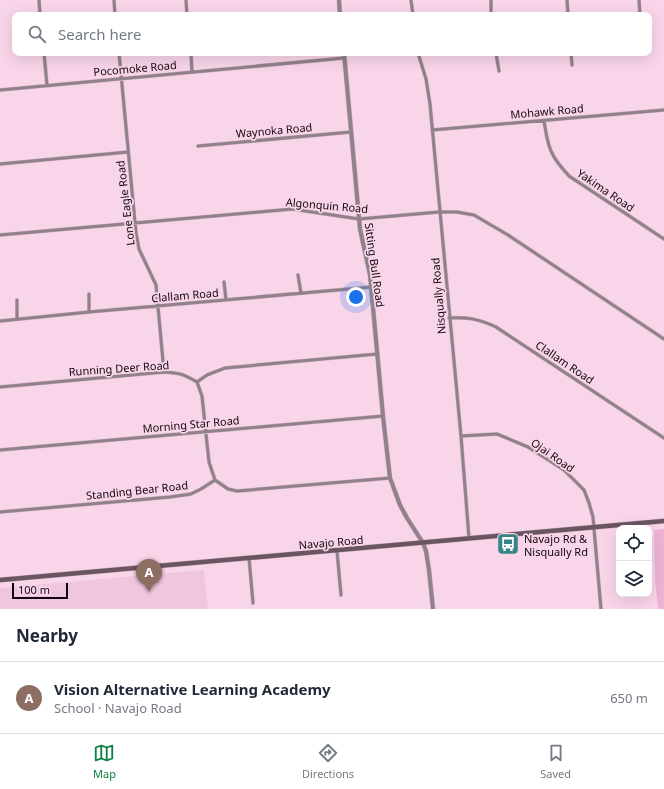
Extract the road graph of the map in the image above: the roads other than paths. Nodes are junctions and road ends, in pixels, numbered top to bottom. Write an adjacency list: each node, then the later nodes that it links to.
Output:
1 (39, 0): 9 (street)
2 (114, 0): 10 (street)
3 (186, 0): 11 (street)
4 (339, 0): 12 (street)
5 (411, 0): 13 (street)
6 (491, 0): 14 (street)
7 (567, 0): 15 (street)
8 (639, 0): 16 (street)
9 (40, 12)
10 (115, 12)
11 (187, 12)
12 (340, 12)
13 (413, 12)
14 (491, 12)
15 (568, 12)
16 (640, 12)
17 (44, 56): 28 (street)
18 (119, 56): 27 (street, Lone Eagle Road)
19 (190, 56): 26 (street)
20 (419, 56): 32 (street, Nisqually Road)
21 (496, 56): 25 (street)
22 (571, 56): 24 (street)
23 (344, 58): 26 (street, Pocomoke Road); 33 (street, Sitting Bull Road)
24 (572, 65)
25 (499, 71)
26 (192, 72): 27 (street, Pocomoke Road)
27 (121, 78): 28 (street, Pocomoke Road); 35 (street, Lone Eagle Road)
28 (47, 85): 29 (street, Pocomoke Road)
29 (0, 90)
30 (664, 110): 31 (street, Mohawk Road)
31 (544, 121): 32 (street, Mohawk Road); 41 (street, Yakima Road)
32 (432, 130): 37 (street, Nisqually Road)
33 (351, 132): 34 (street, Waynoka Road); 38 (street, Sitting Bull Road)
34 (198, 146)
35 (128, 152): 36 (street); 39 (street, Lone Eagle Road)
36 (0, 164)
37 (439, 212): 38 (street, Algonquin Road); 51 (street, Nisqually Road); 54 (street, Algonquin Road)
38 (359, 219): 39 (street, Algonquin Road); 44 (street, Sitting Bull Road)
39 (135, 223): 40 (street, Algonquin Road); 49 (street, Lone Eagle Road)
40 (0, 235)
41 (664, 240)
42 (298, 275): 45 (street)
43 (224, 282): 48 (street)
44 (371, 287): 45 (street, Clallam Road); 55 (street, Sitting Bull Road)
45 (301, 293): 48 (street, Clallam Road)
46 (89, 294): 50 (street)
47 (17, 300): 52 (street)
48 (226, 300): 49 (street, Clallam Road)
49 (158, 307): 50 (street, Clallam Road); 56 (street, Lone Eagle Road)
50 (89, 312): 52 (street, Clallam Road)
51 (449, 318): 61 (street, Nisqually Road); 62 (street, Clallam Road)
52 (17, 319): 53 (street, Clallam Road)
53 (0, 321)
54 (664, 339)
55 (377, 354): 57 (street); 59 (street, Sitting Bull Road)
56 (164, 372): 57 (street, Running Deer Road); 58 (street, Running Deer Road)
57 (197, 382): 60 (street)
58 (0, 387)
59 (383, 416): 60 (street, Morning Star Road); 64 (street, Sitting Bull Road)
60 (206, 432): 63 (street, Morning Star Road); 65 (street)
61 (460, 436): 68 (street, Ojai Road); 69 (street, Nisqually Road)
62 (664, 438)
63 (0, 450)
64 (390, 478): 65 (street); 70 (street, Sitting Bull Road)
65 (215, 480): 66 (street, Standing Bear Road)
66 (0, 512)
67 (664, 521): 68 (main road, Navajo Road)
68 (594, 528): 69 (main road, Navajo Road); 77 (street, Ojai Road)
69 (469, 538): 70 (main road, Navajo Road)
70 (423, 543): 71 (main road, Navajo Road); 76 (street)
71 (336, 551): 72 (main road, Navajo Road); 74 (street)
72 (249, 558): 73 (main road, Navajo Road); 75 (street)
73 (0, 580)
74 (341, 595)
75 (253, 602)
76 (433, 609)
77 (601, 609)

